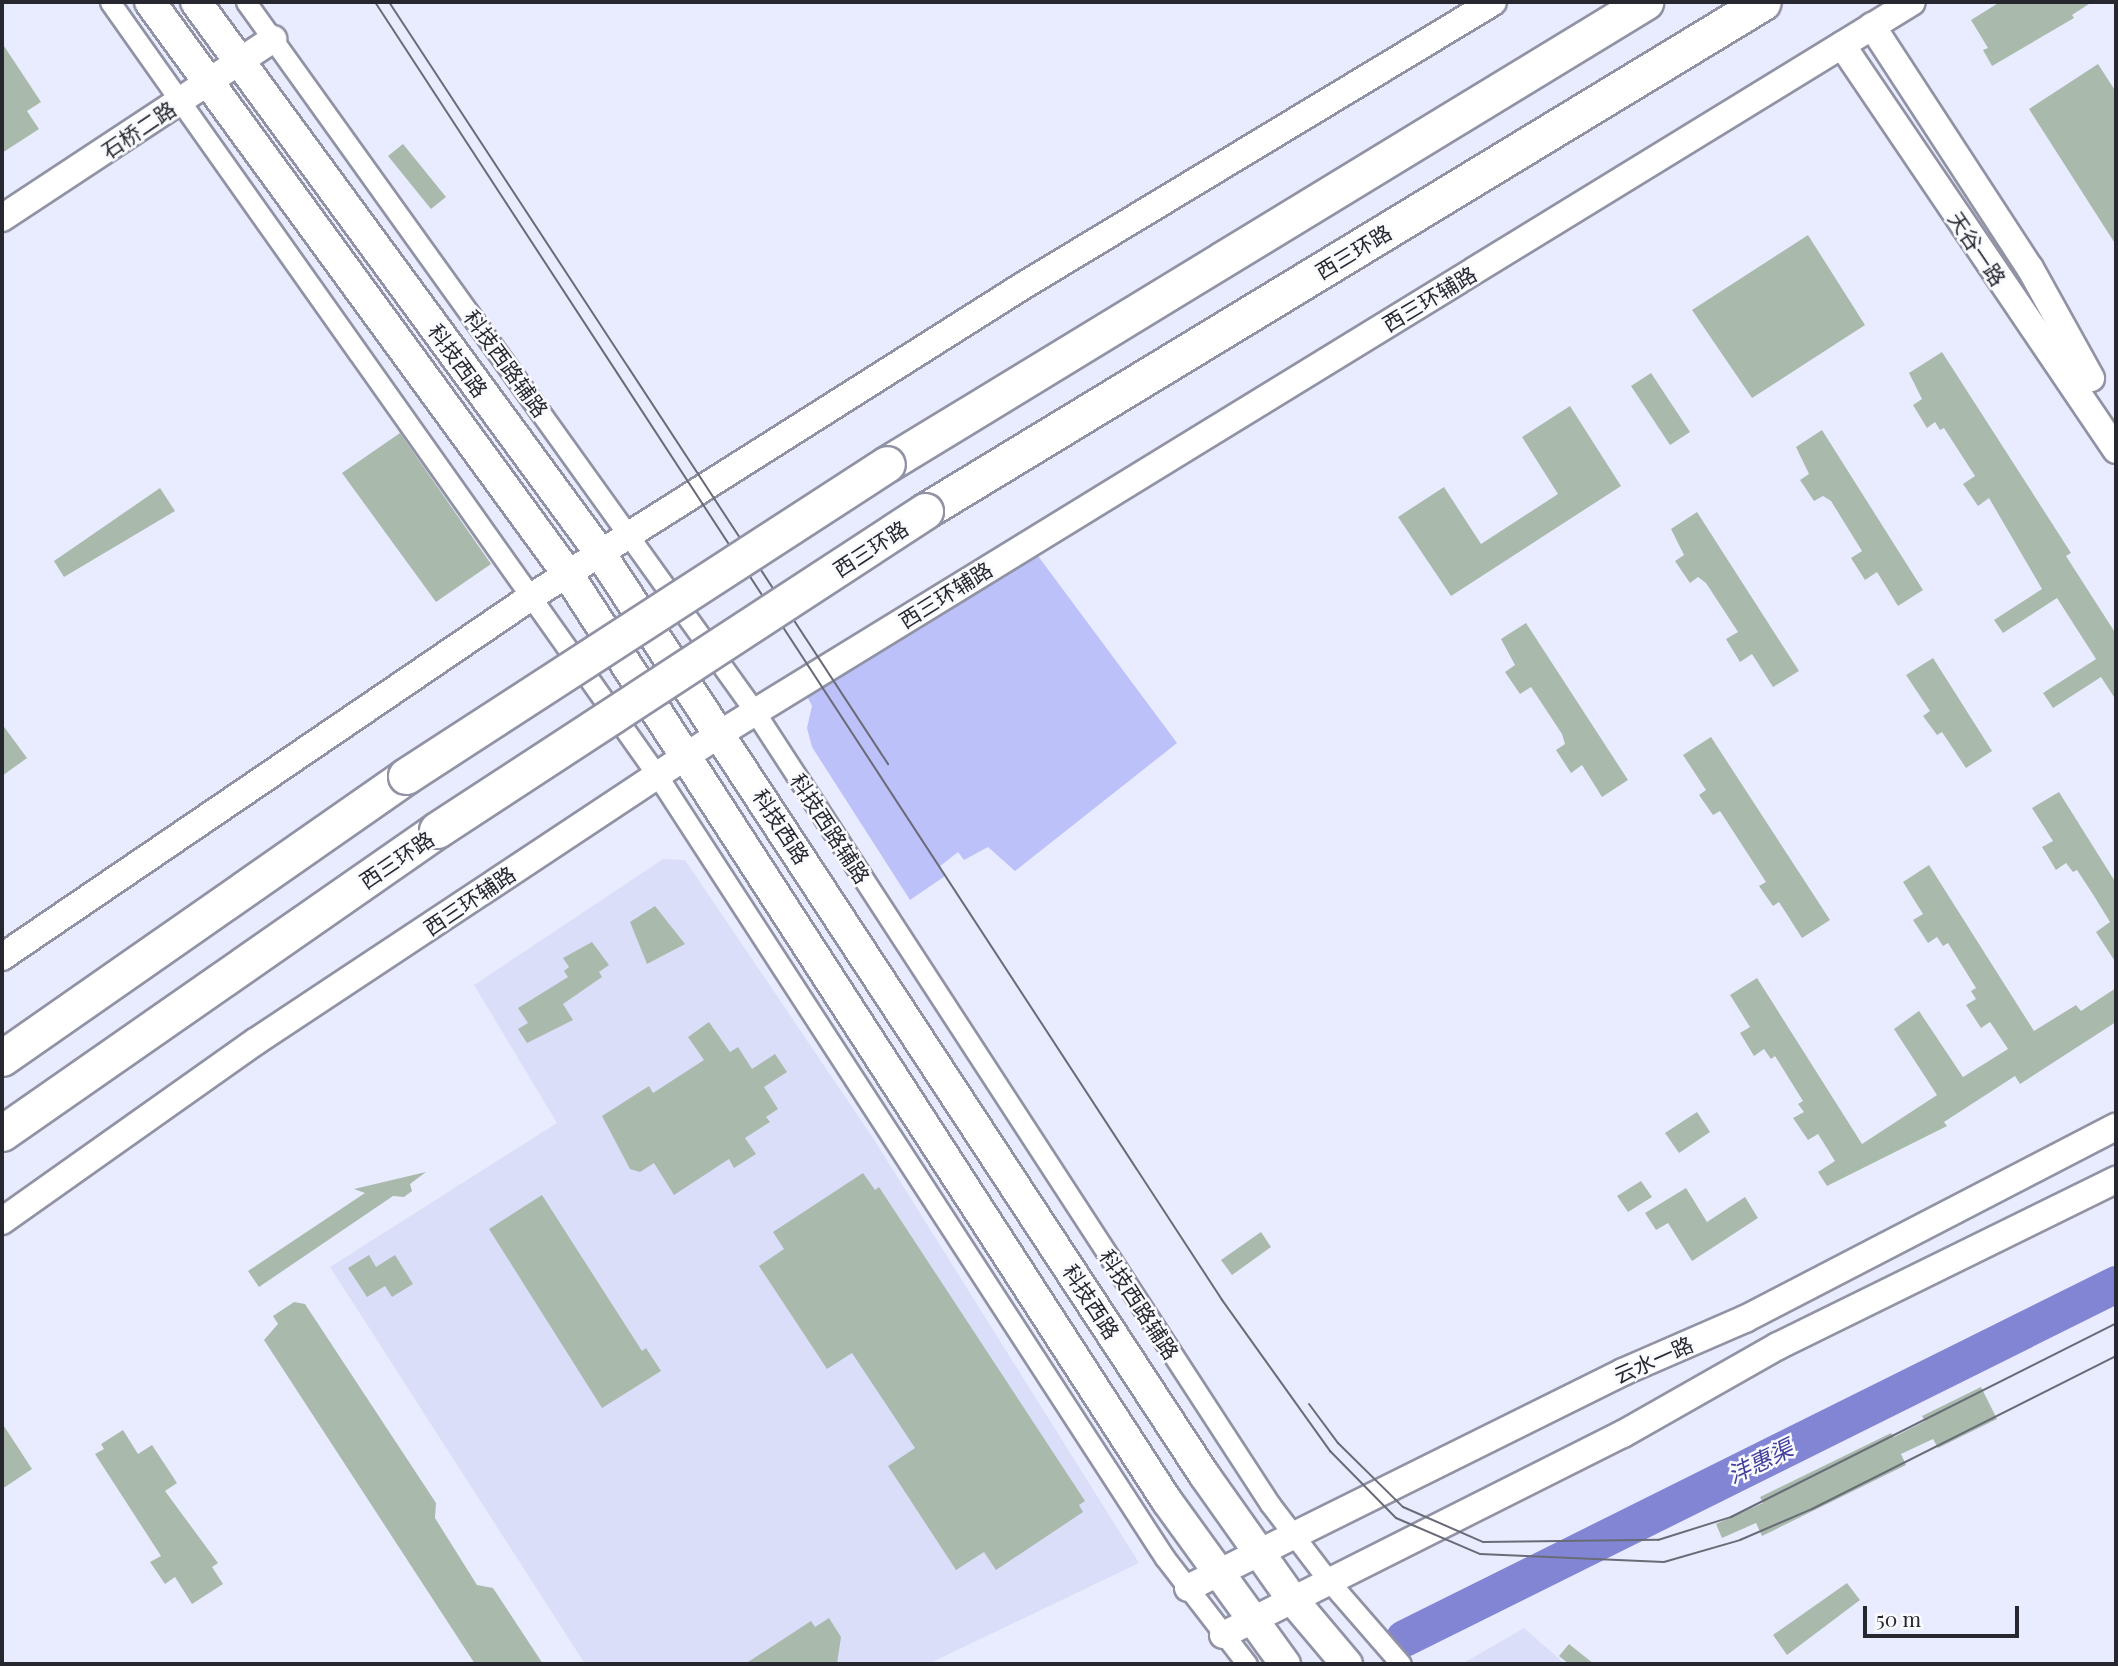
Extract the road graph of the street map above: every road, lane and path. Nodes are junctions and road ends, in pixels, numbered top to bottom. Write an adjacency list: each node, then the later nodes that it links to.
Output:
1 (110, 2): 14 (street)
2 (150, 2): 13 (main road, 科技西路)
3 (196, 2): 12 (main road, 科技西路)
4 (246, 2): 10 (street, 科技西路辅路)
5 (1493, 2): 18 (main road)
6 (1645, 2): 27 (highway, bridge)
7 (1763, 2): 29 (highway, 西三环路, bridge)
8 (1912, 2): 9 (main road, 西三环辅路)
9 (1872, 26): 11 (main road, 西三环辅路); 16 (main road, 天谷一路)
10 (273, 39): 12 (main road, 石桥二路); 18 (street, 科技西路辅路)
11 (1842, 45): 17 (main road, 天谷一路); 22 (main road, 西三环辅路)
12 (240, 61): 13 (main road, 石桥二路); 19 (main road, 科技西路)
13 (207, 82): 14 (main road, 石桥二路); 20 (main road, 科技西路)
14 (180, 101): 15 (main road, 石桥二路); 21 (street)
15 (2, 218)
16 (2116, 417)
17 (2116, 450)
18 (629, 534): 19 (main road); 22 (street, 科技西路辅路)
19 (600, 553): 20 (main road); 23 (main road, 科技西路)
20 (567, 573): 21 (main road); 24 (main road, 科技西路)
21 (531, 597): 25 (street); 26 (main road)
22 (755, 712): 23 (main road, 西三环辅路); 32 (street, 科技西路辅路)
23 (721, 733): 24 (main road, 西三环辅路); 33 (main road, 科技西路)
24 (686, 756): 25 (main road, 西三环辅路); 34 (main road, 科技西路)
25 (657, 775): 31 (main road, 西三环辅路); 36 (street)
26 (2, 957)
27 (2, 1058)
28 (2116, 1127): 32 (main road, 云水一路)
29 (2, 1133)
30 (2116, 1180): 35 (main road)
31 (2, 1221)
32 (1293, 1535): 33 (main road, 云水一路); 35 (street, 科技西路辅路)
33 (1259, 1552): 34 (main road, 云水一路); 37 (main road, 科技西路)
34 (1217, 1573): 36 (main road, 云水一路); 38 (main road, 科技西路)
35 (1328, 1580): 37 (main road); 43 (street, 科技西路辅路)
36 (1188, 1588): 39 (street)
37 (1292, 1599): 38 (main road); 42 (main road, 科技西路)
38 (1250, 1621): 39 (main road); 41 (main road, 科技西路)
39 (1223, 1635): 40 (street)
40 (1247, 1664)
41 (1285, 1664)
42 (1347, 1664)
43 (1401, 1664)

